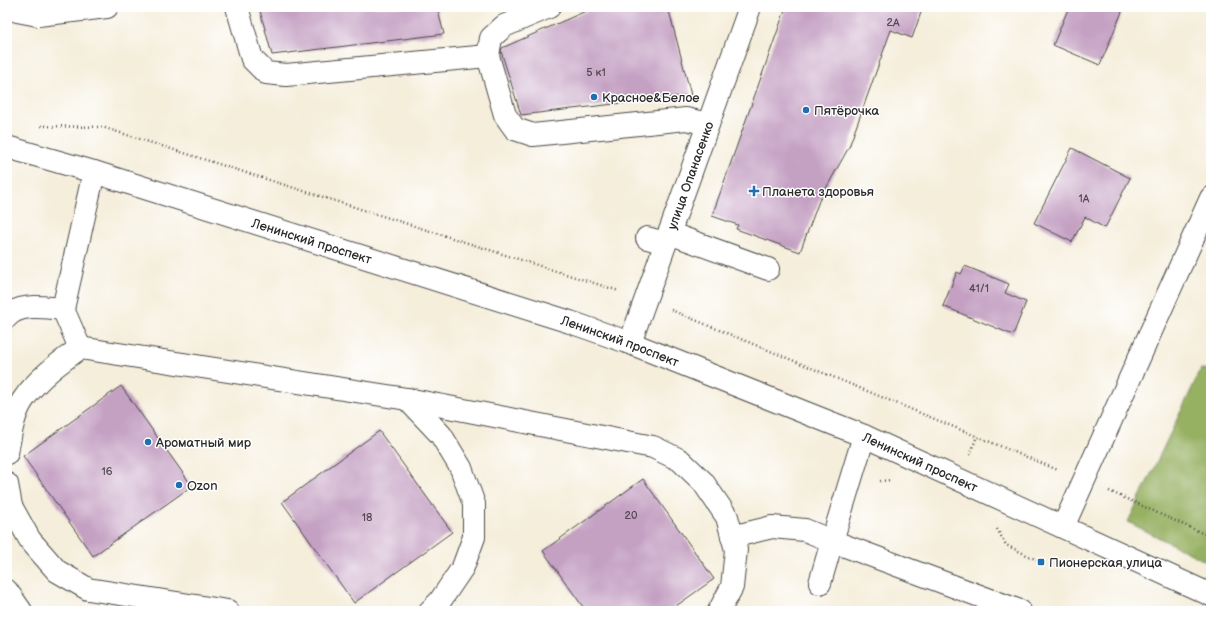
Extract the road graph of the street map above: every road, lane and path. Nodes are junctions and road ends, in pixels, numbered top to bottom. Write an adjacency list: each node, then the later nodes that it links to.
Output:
1 (12, 7): 2 (main road)
2 (107, 7)
3 (237, 7): 6 (main road)
4 (548, 7): 6 (main road)
5 (750, 7): 7 (main road, улица Опанасенко)
6 (488, 56): 7 (main road)
7 (708, 124): 11 (main road, улица Опанасенко)
8 (7, 147): 9 (main road, Ленинский проспект)
9 (94, 172): 13 (main road); 15 (main road, Ленинский проспект)
10 (1211, 198): 22 (main road)
11 (660, 238): 12 (main road); 15 (main road, улица Опанасенко)
12 (768, 269)
13 (63, 309): 14 (main road); 16 (main road)
14 (7, 317)
15 (630, 343): 18 (main road, Ленинский проспект)
16 (80, 348): 17 (main road); 19 (main road)
17 (407, 399): 23 (main road); 31 (main road)
18 (864, 436): 22 (main road, Ленинский проспект); 24 (main road)
19 (7, 454)
20 (7, 484): 30 (main road)
21 (996, 526): 25 (path)
22 (1062, 527): 28 (main road, Ленинский проспект)
23 (732, 537): 24 (main road); 32 (main road)
24 (832, 541): 26 (main road); 33 (main road)
25 (1041, 562)
26 (820, 583)
27 (7, 591): 29 (main road)
28 (1211, 595)
29 (21, 611)
30 (228, 611)
31 (430, 611)
32 (719, 611)
33 (1020, 611)

